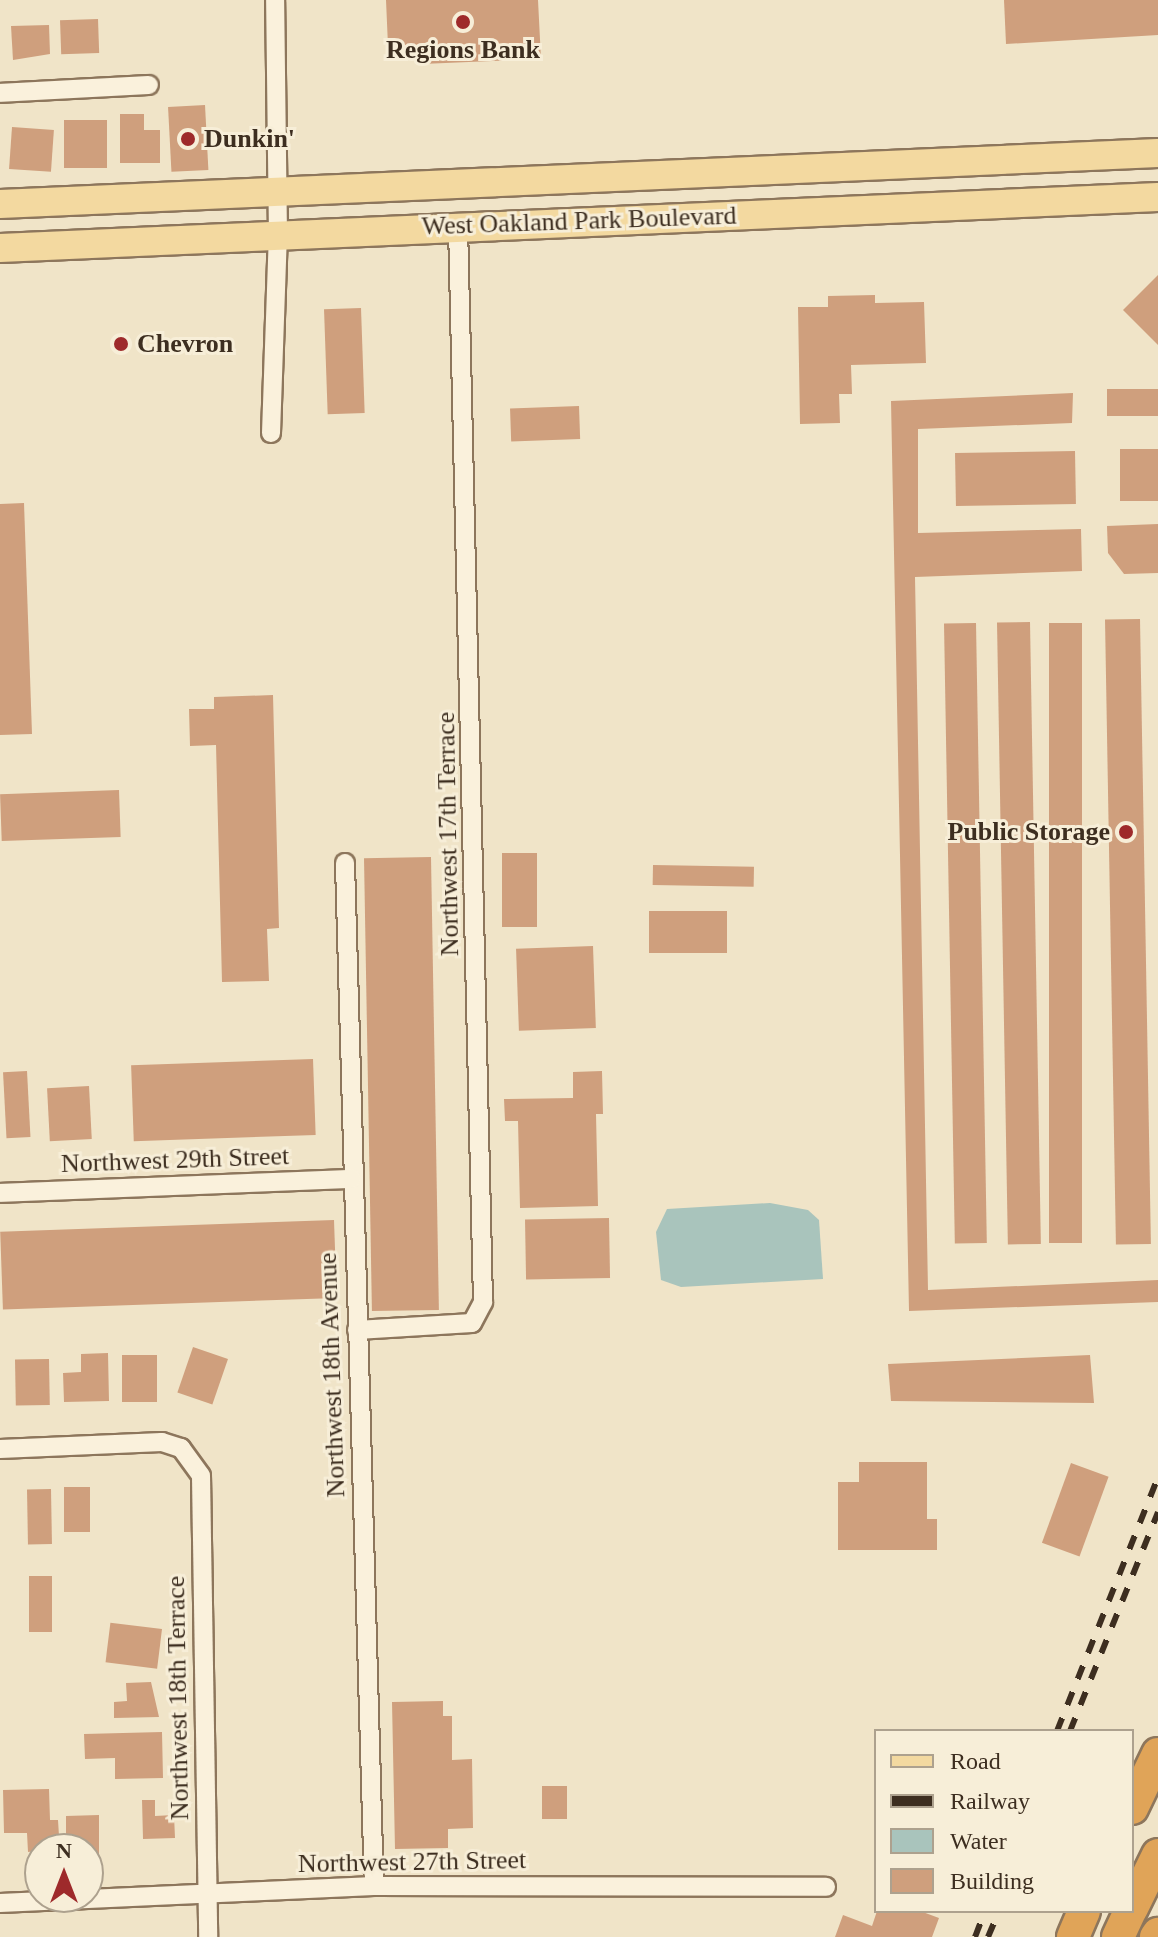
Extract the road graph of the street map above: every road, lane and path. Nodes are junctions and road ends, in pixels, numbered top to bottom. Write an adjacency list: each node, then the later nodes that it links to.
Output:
1 (275, 0): 7 (street)
2 (149, 85): 3 (street)
3 (0, 93)
4 (1146, 154): 5 (main road, West Oakland Park Boulevard); 9 (main road)
5 (924, 164): 6 (main road, West Oakland Park Boulevard); 11 (main road)
6 (488, 183): 7 (main road, West Oakland Park Boulevard); 12 (main road)
7 (274, 193): 10 (main road, West Oakland Park Boulevard); 13 (street)
8 (1158, 197): 9 (main road, West Oakland Park Boulevard)
9 (1086, 200): 11 (main road, West Oakland Park Boulevard)
10 (0, 204)
11 (883, 209): 12 (main road, West Oakland Park Boulevard)
12 (458, 226): 13 (main road, West Oakland Park Boulevard); 19 (street, Northwest 17th Terrace)
13 (278, 236): 14 (main road, West Oakland Park Boulevard); 15 (street)
14 (0, 248)
15 (271, 433)
16 (345, 863): 17 (street, Northwest 18th Avenue)
17 (352, 1179): 18 (street, Northwest 29th Street); 19 (street, Northwest 18th Avenue)
18 (0, 1193)
19 (357, 1330): 24 (street, Northwest 18th Avenue)
20 (0, 1449): 26 (street, Northwest 18th Terrace)
21 (1158, 1754): 22 (highway)
22 (1134, 1804)
23 (1158, 1855): 28 (highway)
24 (374, 1886): 25 (street, Northwest 27th Street); 26 (street, Northwest 27th Street)
25 (826, 1887)
26 (207, 1895): 27 (street, Northwest 27th Street); 31 (street, Northwest 18th Terrace)
27 (0, 1903)
28 (1134, 1903)
29 (1083, 1913): 32 (highway)
30 (1129, 1913): 33 (highway)
31 (208, 1937)
32 (1073, 1937)
33 (1118, 1937)

